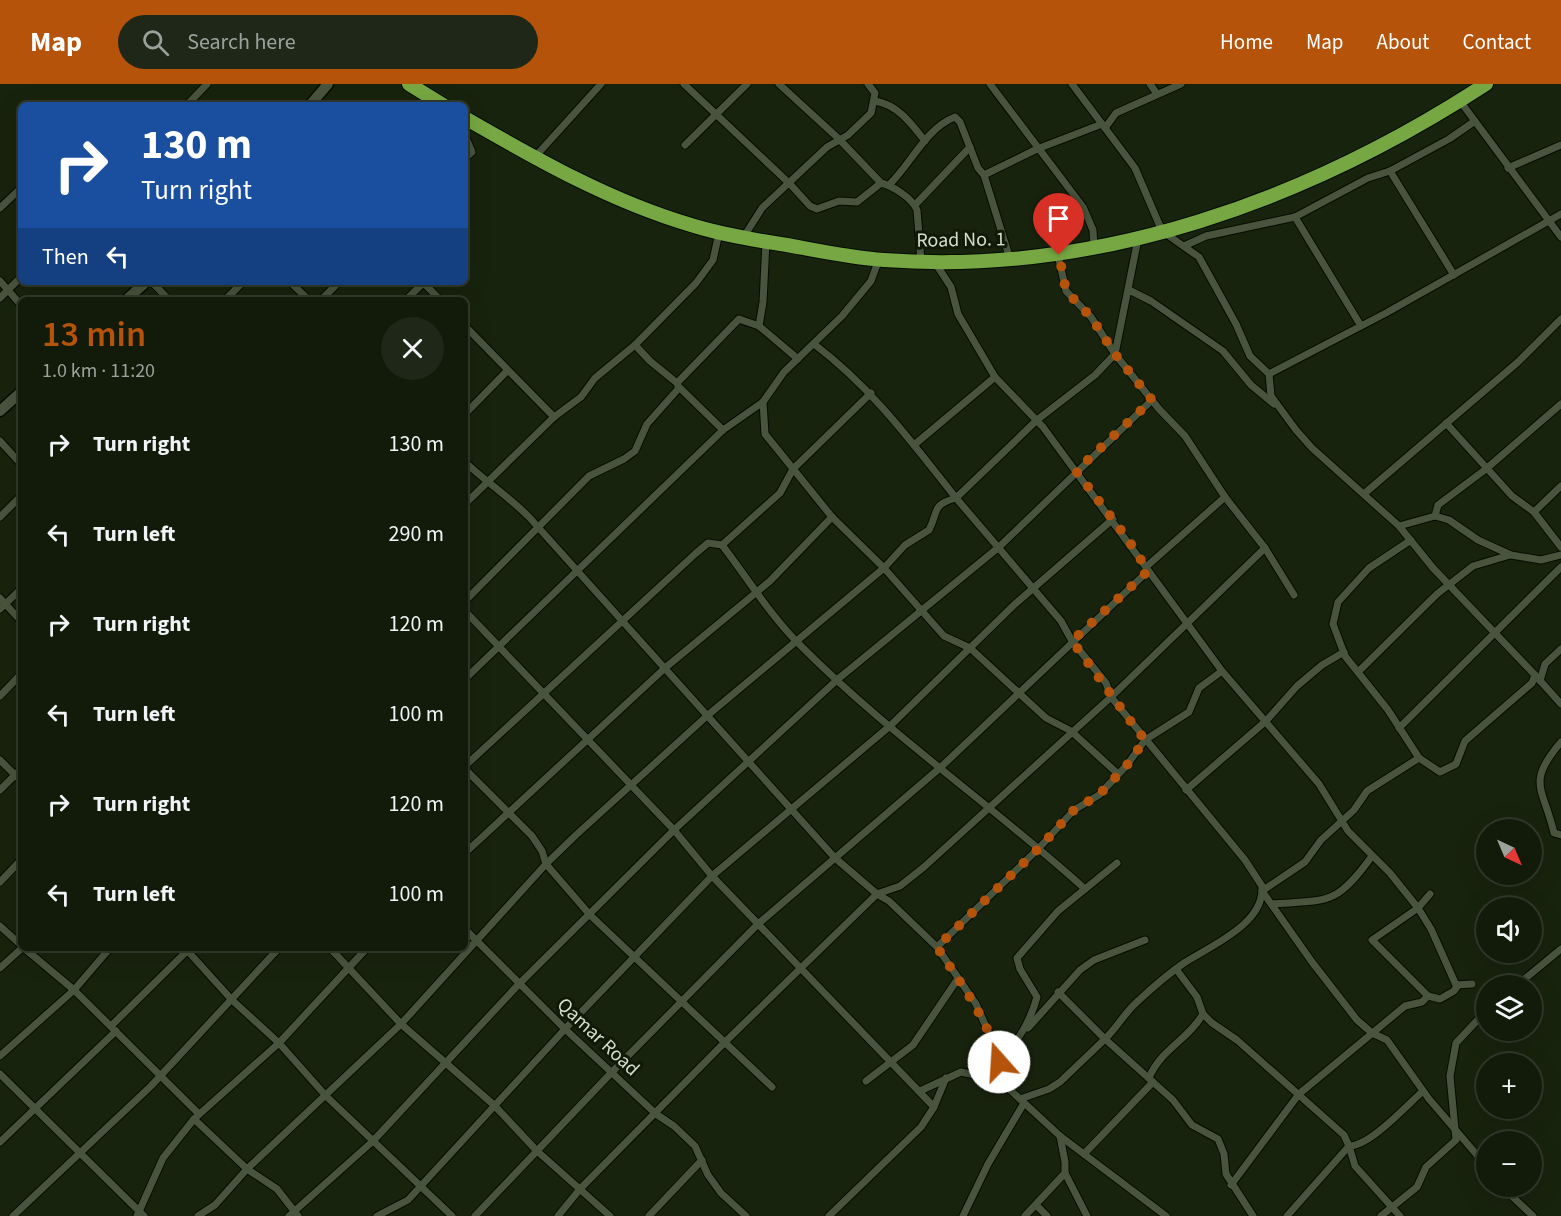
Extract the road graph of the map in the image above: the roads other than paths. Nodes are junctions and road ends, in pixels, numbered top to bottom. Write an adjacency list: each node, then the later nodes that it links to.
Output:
1 (207, 84): 17 (street)
2 (327, 84): 18 (street)
3 (409, 84): 19 (highway)
4 (601, 84): 32 (street)
5 (684, 84): 20 (street)
6 (747, 84): 20 (street)
7 (779, 84): 24 (street)
8 (868, 84): 15 (street)
9 (990, 84): 30 (street)
10 (1072, 84): 23 (street)
11 (1150, 84): 14 (street)
12 (1181, 84): 14 (street)
13 (1486, 84): 16 (highway, Road No. 1)
14 (1157, 94): 23 (street)
15 (875, 101): 24 (street); 25 (street)
16 (1460, 101): 22 (street); 44 (highway, Road No. 1)
17 (190, 102)
18 (312, 102)
19 (439, 102)
20 (716, 115): 27 (street); 36 (street)
21 (468, 120): 32 (highway, Road No. 1)
22 (1475, 121): 33 (street); 34 (street)
23 (1104, 126): 30 (street); 44 (street)
24 (839, 139): 36 (street); 37 (street)
25 (925, 141): 29 (street); 37 (street)
26 (468, 143): 31 (street)
27 (685, 145)
28 (1561, 145): 33 (street)
29 (970, 147): 35 (street); 39 (street)
30 (1037, 149): 35 (street); 51 (street)
31 (468, 155)
32 (533, 158): 45 (highway, Road No. 1)
33 (1508, 168): 43 (street)
34 (1390, 171): 42 (street); 56 (street)
35 (984, 175): 54 (street)
36 (790, 184): 37 (street); 47 (street)
37 (885, 184): 39 (street)
38 (18, 191): 40 (street)
39 (915, 205): 55 (street)
40 (0, 208)
41 (1561, 214): 43 (street)
42 (1295, 217): 50 (street); 79 (street)
43 (1549, 222): 46 (street); 56 (street)
44 (1162, 231): 48 (highway, Road No. 1); 50 (street)
45 (719, 233): 47 (highway, Road No. 1); 82 (street)
46 (1561, 237)
47 (743, 238): 49 (highway, Road No. 1)
48 (1138, 239): 51 (highway, Road No. 1); 66 (street)
49 (766, 242): 53 (highway, Road No. 1); 78 (street)
50 (1185, 246): 86 (street)
51 (1094, 248): 52 (highway, Road No. 1)
52 (1059, 255): 54 (highway, Road No. 1); 83 (street)
53 (879, 260): 55 (highway, Road No. 1); 81 (street)
54 (1010, 260): 55 (highway, Road No. 1)
55 (928, 261): 87 (street)
56 (1454, 275): 79 (street)
57 (18, 280): 67 (street)
58 (0, 281): 67 (street)
59 (144, 285): 68 (street)
60 (155, 285): 69 (street)
61 (240, 285): 70 (street)
62 (294, 285): 71 (street)
63 (336, 285): 72 (street)
64 (420, 285): 73 (street)
65 (426, 285): 74 (street)
66 (1129, 290): 83 (street); 96 (street)
67 (8, 291): 75 (street); 76 (street)
68 (130, 297)
69 (166, 297)
70 (228, 297)
71 (306, 297)
72 (324, 297)
73 (409, 297)
74 (437, 297)
75 (0, 298)
76 (18, 301)
77 (1561, 318): 99 (street)
78 (759, 326): 84 (street); 88 (street)
79 (1361, 326): 86 (street)
80 (468, 329): 85 (street)
81 (814, 344): 84 (street); 89 (street)
82 (635, 345): 88 (street); 97 (street)
83 (1115, 354): 91 (street); 98 (street)
84 (798, 359): 92 (street)
85 (507, 371): 95 (street); 97 (street)
86 (1269, 374): 96 (street)
87 (995, 376): 98 (street); 102 (street)
88 (678, 385): 100 (street); 121 (street)
89 (871, 393): 102 (street); 105 (street)
90 (18, 395): 94 (street)
91 (1152, 400): 107 (street); 111 (street)
92 (763, 402): 100 (street); 105 (street)
93 (1561, 404): 106 (street)
94 (0, 411)
95 (468, 411)
96 (1283, 412): 110 (street)
97 (554, 417): 108 (street)
98 (1037, 420): 107 (street); 112 (street)
99 (1446, 423): 106 (street); 110 (street)
100 (723, 430): 132 (street)
101 (0, 441): 103 (street)
102 (914, 445): 112 (street)
103 (18, 461)
104 (468, 465): 108 (street)
105 (793, 469): 118 (street); 123 (street)
106 (1486, 469): 115 (street); 116 (street)
107 (1076, 471): 119 (street); 124 (street)
108 (488, 483): 114 (street); 121 (street)
109 (1561, 486): 115 (street)
110 (1365, 493): 120 (street)
111 (1225, 497): 126 (street); 131 (street)
112 (956, 498): 124 (street); 130 (street)
113 (18, 499): 117 (street)
114 (468, 501)
115 (1534, 512): 125 (street)
116 (1435, 516): 120 (street); 127 (street)
117 (0, 517)
118 (832, 517): 130 (street); 135 (street)
119 (1113, 519): 131 (street); 134 (street)
120 (1400, 526): 122 (street)
121 (535, 527): 132 (street); 138 (street)
122 (1411, 540): 133 (street); 153 (street)
123 (723, 545): 135 (street); 145 (street)
124 (999, 547): 134 (street); 142 (street)
125 (1561, 547)
126 (1265, 548): 137 (street); 146 (street)
127 (1511, 555): 128 (street); 133 (street)
128 (1561, 555)
129 (1561, 567): 147 (street)
130 (884, 568): 142 (street); 148 (street)
131 (1147, 569): 146 (street); 149 (street)
132 (578, 571): 145 (street); 150 (street)
133 (1449, 585): 147 (street); 156 (street)
134 (1033, 590): 149 (street); 151 (street)
135 (758, 591): 148 (street); 154 (street)
136 (18, 592): 140 (street)
137 (1294, 595)
138 (468, 597)
139 (0, 598): 140 (street)
140 (6, 603): 141 (street); 144 (street)
141 (0, 609)
142 (921, 609): 151 (street); 160 (street)
143 (468, 614): 150 (street)
144 (18, 617)
145 (624, 621): 154 (street); 162 (street)
146 (1187, 623): 155 (street); 164 (street)
147 (1494, 633): 159 (street); 169 (street)
148 (796, 641): 160 (street); 166 (street)
149 (1072, 641): 161 (street); 164 (street)
150 (499, 646): 157 (street); 162 (street)
151 (970, 648): 161 (street); 168 (street)
152 (1561, 650): 159 (street)
153 (1344, 652): 156 (street); 167 (street)
154 (665, 668): 166 (street); 171 (street)
155 (1222, 671): 167 (street); 172 (street)
156 (1358, 672): 169 (street)
157 (468, 676)
158 (18, 677): 163 (street)
159 (1538, 678): 165 (street); 174 (street)
160 (838, 679): 168 (street); 176 (street)
161 (1018, 693): 170 (street); 178 (street)
162 (542, 694): 171 (street); 177 (street)
163 (0, 696)
164 (1111, 697): 170 (street); 172 (street)
165 (1561, 704)
166 (708, 715): 176 (street); 183 (street)
167 (1266, 721): 185 (street); 189 (street)
168 (890, 726): 178 (street); 187 (street)
169 (1399, 728): 174 (street)
170 (1071, 731): 181 (street); 186 (street)
171 (587, 738): 183 (street); 188 (street)
172 (1145, 740): 181 (street); 185 (street)
173 (1561, 742): 191 (street)
174 (1419, 758): 189 (street)
175 (0, 760): 180 (street)
176 (749, 762): 187 (street); 190 (street)
177 (468, 765)
178 (941, 767): 186 (street); 195 (street)
179 (468, 771): 188 (street)
180 (18, 774)
181 (1118, 774): 192 (street)
182 (18, 776): 184 (street)
183 (631, 784): 190 (street); 198 (street)
184 (0, 790)
185 (1186, 790): 202 (street)
186 (987, 807): 192 (street); 203 (street)
187 (791, 809): 195 (street); 199 (street)
188 (506, 812): 193 (street); 198 (street)
189 (1341, 822): 194 (street); 202 (street)
190 (674, 830): 199 (street); 207 (street)
191 (1561, 835)
192 (1039, 848): 201 (street); 214 (street)
193 (468, 850)
194 (1371, 856): 205 (street); 206 (street)
195 (835, 858): 203 (street); 208 (street)
196 (18, 863): 200 (street)
197 (1117, 863): 201 (street)
198 (546, 864): 207 (street); 212 (street)
199 (712, 876): 208 (street); 224 (street)
200 (0, 882)
201 (1085, 889): 244 (street)
202 (1262, 891): 205 (street); 228 (street)
203 (877, 894): 214 (street); 227 (street)
204 (1430, 894): 206 (street)
205 (1272, 904): 245 (street)
206 (1418, 908): 233 (street); 236 (street)
207 (590, 915): 224 (street); 232 (street)
208 (758, 924): 227 (street); 238 (street)
209 (0, 926): 213 (street)
210 (468, 932): 212 (street, Qamar Road)
211 (1145, 940): 235 (street)
212 (477, 942): 232 (street, Qamar Road); 241 (street)
213 (18, 943)
214 (937, 947): 230 (street)
215 (1561, 949): 229 (street)
216 (18, 951): 226 (street)
217 (27, 951): 234 (street)
218 (108, 951): 234 (street)
219 (186, 951): 242 (street)
220 (190, 951): 237 (street)
221 (276, 951): 237 (street)
222 (333, 951): 225 (street)
223 (364, 951): 225 (street)
224 (636, 956): 238 (street); 243 (street)
225 (348, 966): 241 (street); 248 (street)
226 (0, 968)
227 (801, 969): 247 (street); 250 (street)
228 (1176, 969): 239 (street); 246 (street)
229 (1529, 975)
230 (957, 980): 250 (street); 251 (street)
231 (1472, 984): 233 (street)
232 (518, 985): 243 (street, Qamar Road); 252 (street)
233 (1458, 985): 236 (street)
234 (74, 990): 242 (street); 249 (street)
235 (1058, 992): 244 (street); 246 (street)
236 (1428, 996): 245 (street)
237 (232, 1000): 248 (street); 255 (street)
238 (682, 1000): 247 (street); 253 (street)
239 (1203, 1014): 257 (street); 262 (street)
240 (1476, 1022): 270 (street)
241 (401, 1024): 252 (street); 263 (street)
242 (114, 1029): 255 (street); 267 (street)
243 (565, 1029): 253 (street, Qamar Road); 265 (street)
244 (1023, 1033): 251 (street)
245 (1372, 1033): 261 (street); 262 (street)
246 (1105, 1039): 257 (street); 264 (street)
247 (725, 1042): 259 (street); 268 (street)
248 (279, 1043): 263 (street); 269 (street)
249 (0, 1056)
250 (893, 1062): 258 (street); 260 (street)
251 (999, 1062): 256 (street); 264 (street)
252 (445, 1064): 265 (street); 272 (street)
253 (612, 1072): 268 (street, Qamar Road); 275 (street)
254 (0, 1074): 267 (street)
255 (161, 1075): 269 (street); 276 (street)
256 (946, 1078): 260 (street); 266 (street)
257 (1151, 1080): 277 (street); 282 (street)
258 (866, 1082)
259 (772, 1087)
260 (920, 1091): 266 (street)
261 (1423, 1091): 270 (street); 274 (street)
262 (1299, 1094): 274 (street); 282 (street)
263 (326, 1096): 272 (street); 280 (street)
264 (1022, 1101): 271 (street); 302 (street)
265 (494, 1105): 275 (street); 283 (street)
266 (934, 1107): 301 (street)
267 (36, 1109): 273 (street); 276 (street)
268 (656, 1114): 279 (street, Qamar Road); 284 (street)
269 (197, 1116): 280 (street); 289 (street)
270 (1455, 1130): 278 (street); 287 (street)
271 (1059, 1136): 277 (street); 281 (street)
272 (373, 1141): 283 (street); 290 (street)
273 (0, 1142)
274 (1348, 1146): 287 (street); 308 (street)
275 (536, 1150): 284 (street); 295 (street)
276 (81, 1153): 289 (street); 291 (street)
277 (1084, 1154): 306 (street)
278 (1476, 1154)
279 (702, 1160): 288 (street, Qamar Road); 298 (street)
280 (247, 1168): 290 (street); 292 (street)
281 (1065, 1173): 286 (street); 305 (street)
282 (1231, 1185): 307 (street)
283 (421, 1186): 293 (street); 294 (street)
284 (580, 1189): 296 (street); 297 (street)
285 (1513, 1197): 311 (street)
286 (1036, 1205): 303 (street); 304 (street)
287 (1392, 1207): 309 (street); 310 (street)
288 (738, 1209): 299 (street); 300 (street, Qamar Road)
289 (140, 1214)
290 (293, 1215)
291 (13, 1216)
292 (198, 1216)
293 (377, 1216)
294 (452, 1216)
295 (475, 1216)
296 (558, 1216)
297 (610, 1216)
298 (649, 1216)
299 (732, 1216)
300 (746, 1216)
301 (829, 1216)
302 (963, 1216)
303 (1025, 1216)
304 (1047, 1216)
305 (1087, 1216)
306 (1166, 1216)
307 (1253, 1216)
308 (1287, 1216)
309 (1381, 1216)
310 (1400, 1216)
311 (1533, 1216)

